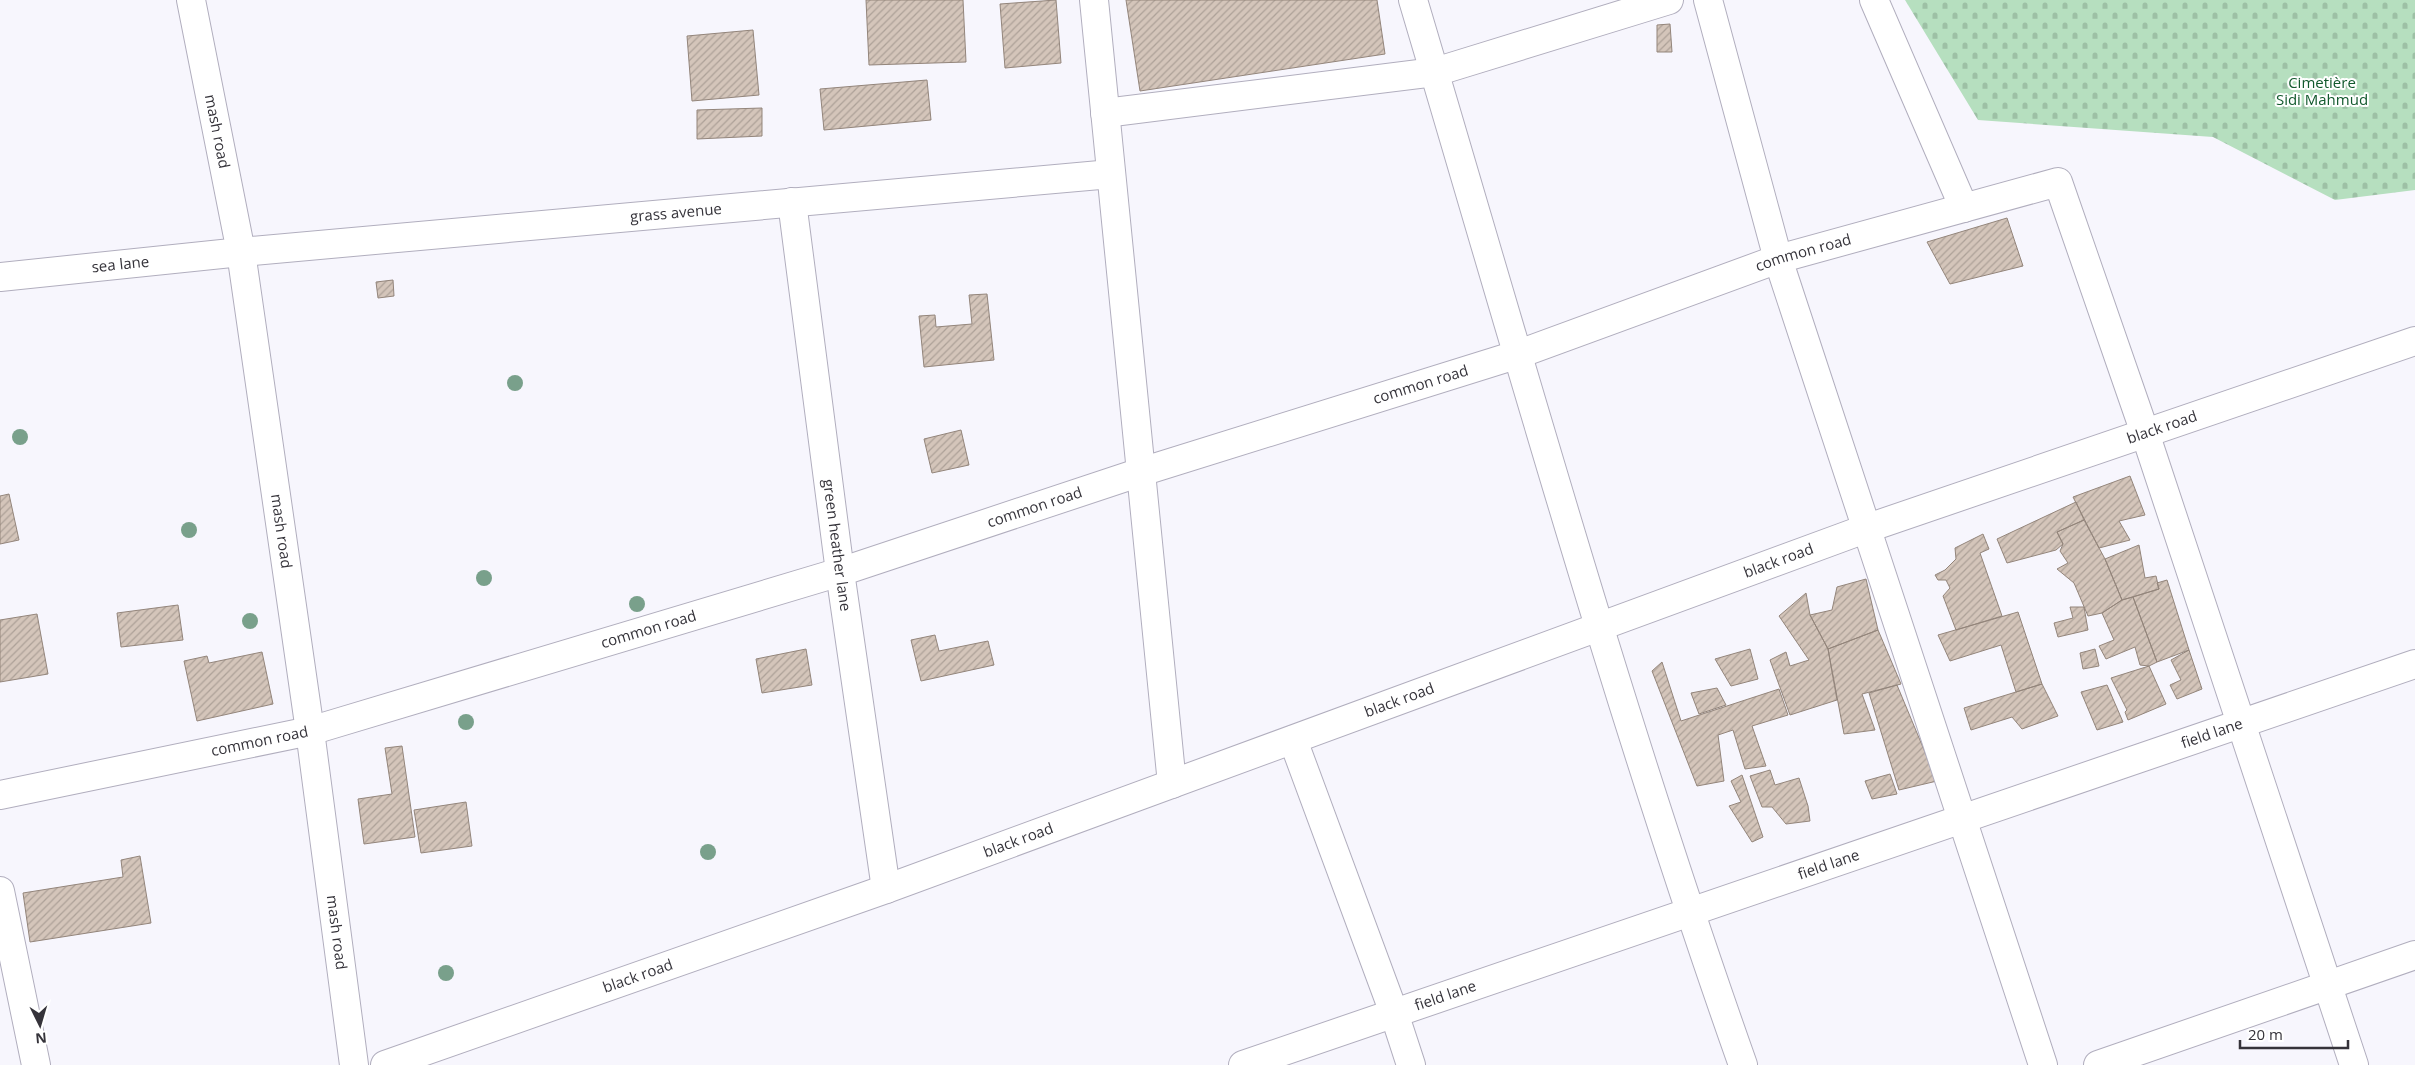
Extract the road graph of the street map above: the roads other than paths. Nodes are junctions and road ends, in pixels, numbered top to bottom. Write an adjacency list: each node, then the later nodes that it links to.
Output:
1 (191, 0): 12 (street, mash road)
2 (1094, 0): 8 (street)
3 (1413, 0): 7 (street)
4 (1669, 0): 7 (street)
5 (1708, 0): 13 (street)
6 (1874, 0): 11 (street)
7 (1435, 72): 8 (street); 16 (street)
8 (1105, 113): 9 (street)
9 (1111, 174): 10 (street, grass avenue); 18 (street)
10 (792, 202): 12 (street, grass avenue); 20 (street, green heather lane)
11 (1964, 208): 13 (street, common road); 17 (street, common road)
12 (241, 252): 14 (street, sea lane); 24 (street, mash road)
13 (1778, 258): 16 (street, common road); 19 (street)
14 (0, 277)
15 (2414, 345): 17 (street, black road)
16 (1519, 354): 18 (street, common road); 21 (street)
17 (2145, 433): 19 (street, black road); 23 (street)
18 (1141, 472): 20 (street, common road); 26 (street)
19 (1865, 529): 21 (street, black road); 28 (street)
20 (840, 572): 24 (street, common road); 29 (street, green heather lane)
21 (1600, 627): 25 (street, black road); 31 (street)
22 (2415, 664): 23 (street, field lane)
23 (2241, 724): 28 (street, field lane); 33 (street)
24 (310, 731): 27 (street, common road); 36 (street, mash road)
25 (1293, 740): 26 (street, black road); 34 (street)
26 (1172, 784): 29 (street, black road)
27 (0, 795)
28 (1963, 819): 31 (street, field lane); 41 (street)
29 (886, 889): 37 (street, black road)
30 (0, 891): 35 (street)
31 (1689, 913): 34 (street, field lane); 40 (street)
32 (2415, 955): 33 (street)
33 (2327, 985): 42 (street); 43 (street)
34 (1394, 1013): 38 (street, field lane); 39 (street)
35 (36, 1065)
36 (354, 1065)
37 (385, 1065)
38 (1243, 1065)
39 (1411, 1065)
40 (1743, 1065)
41 (2043, 1065)
42 (2098, 1065)
43 (2354, 1065)

